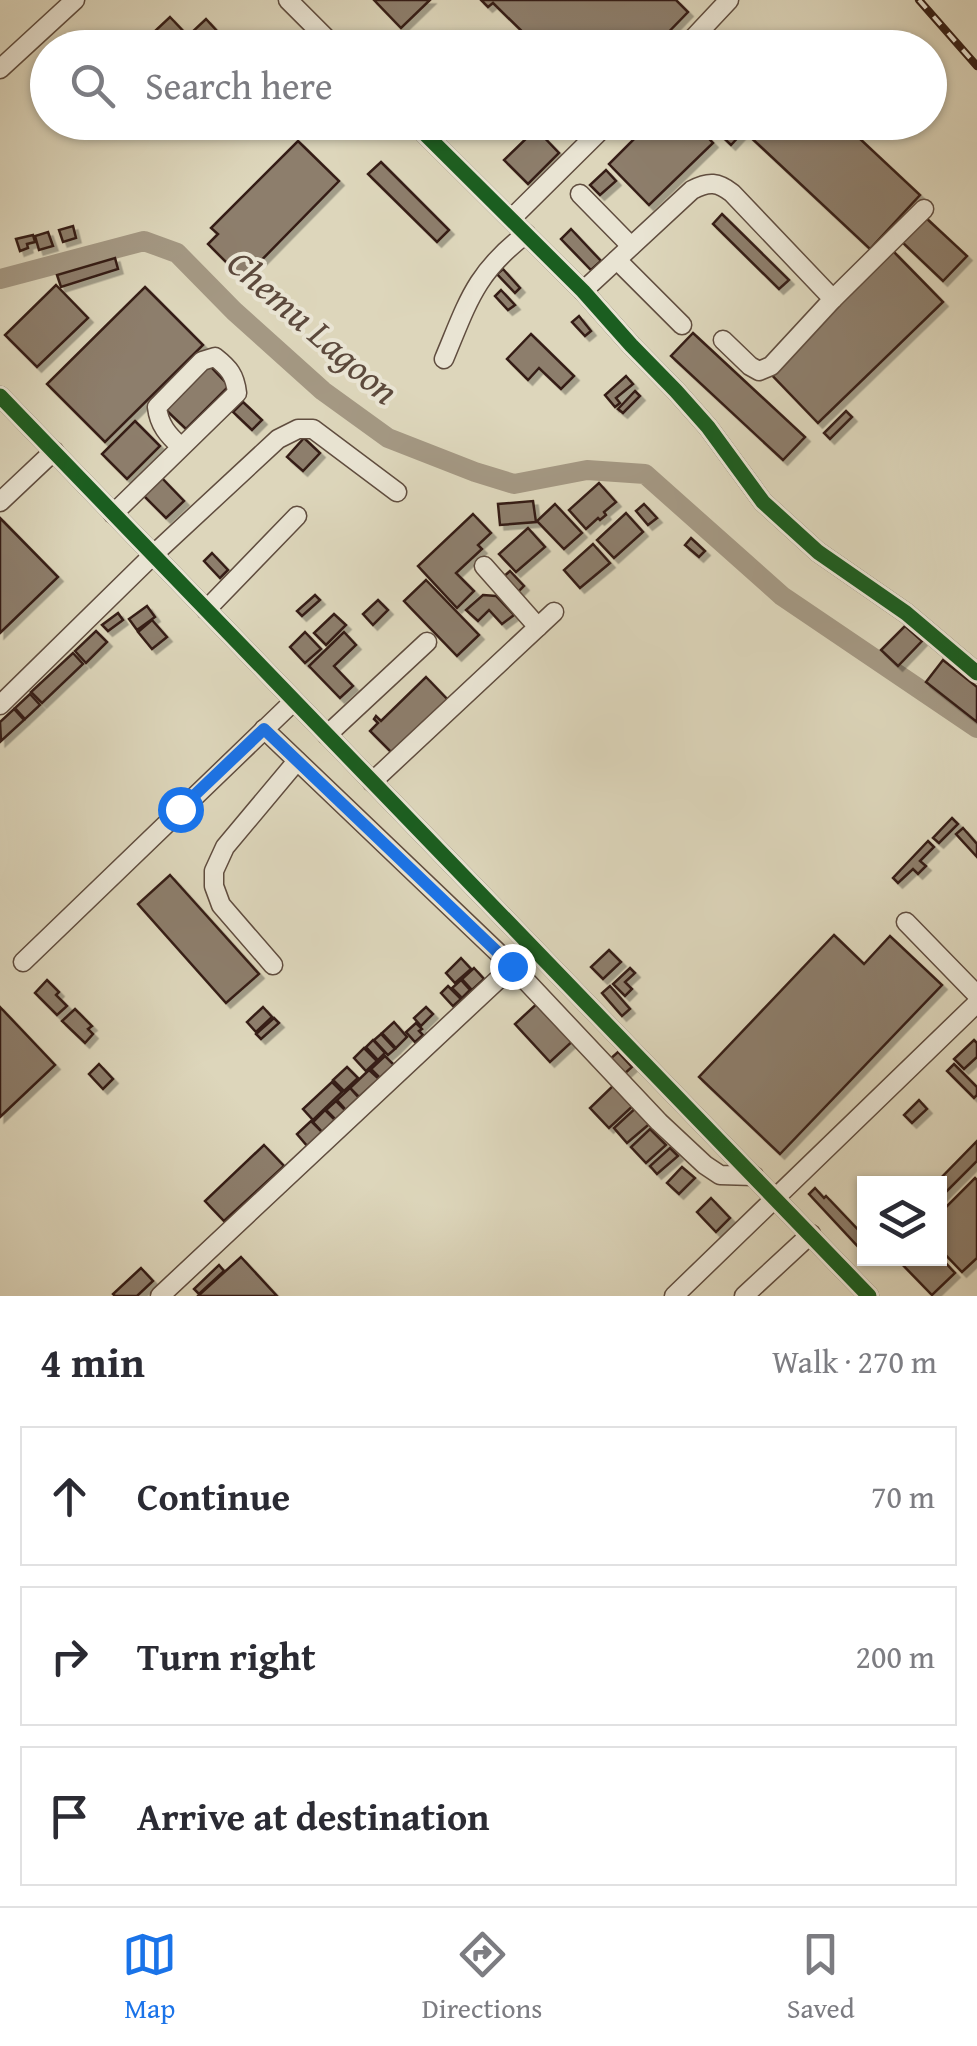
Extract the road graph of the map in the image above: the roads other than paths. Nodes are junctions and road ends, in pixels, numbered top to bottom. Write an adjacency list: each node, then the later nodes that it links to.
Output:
1 (288, 0): 5 (street)
2 (729, 0): 6 (street)
3 (62, 4): 4 (street)
4 (37, 30)
5 (318, 30)
6 (701, 30)
7 (30, 38): 8 (street)
8 (0, 69)
9 (431, 140): 13 (street)
10 (591, 140): 13 (street)
11 (580, 194): 15 (street)
12 (924, 209): 18 (street)
13 (512, 219): 14 (street)
14 (526, 234): 17 (street); 21 (street)
15 (631, 246): 16 (street); 18 (street)
16 (616, 260): 17 (street); 19 (street)
17 (583, 291): 35 (street)
18 (833, 300): 20 (street)
19 (682, 325)
20 (723, 340)
21 (444, 359)
22 (0, 396): 24 (street)
23 (181, 447): 23 (street); 27 (street)
24 (54, 450): 26 (street); 27 (street)
25 (397, 492): 29 (street)
26 (0, 502)
27 (113, 514): 29 (street)
28 (297, 516): 31 (street)
29 (152, 555): 31 (street); 37 (street)
30 (484, 566): 33 (street)
31 (206, 610): 36 (street)
32 (554, 612): 33 (street)
33 (538, 627): 41 (street)
34 (427, 642): 39 (street)
35 (977, 674)
36 (294, 701): 38 (street); 39 (street)
37 (0, 705)
38 (264, 729): 40 (street); 44 (street)
39 (326, 734): 41 (street)
40 (297, 761): 45 (street); 46 (street)
41 (372, 782): 43 (street)
42 (906, 922): 47 (street)
43 (532, 948): 46 (street); 49 (street)
44 (23, 962)
45 (274, 966)
46 (512, 966): 49 (street); 52 (street)
47 (977, 995)
48 (977, 1004): 50 (street)
49 (754, 1176): 50 (street)
50 (776, 1198): 51 (street); 53 (street)
51 (810, 1234): 54 (street); 55 (street)
52 (160, 1296)
53 (674, 1296)
54 (744, 1296)
55 (870, 1296)

